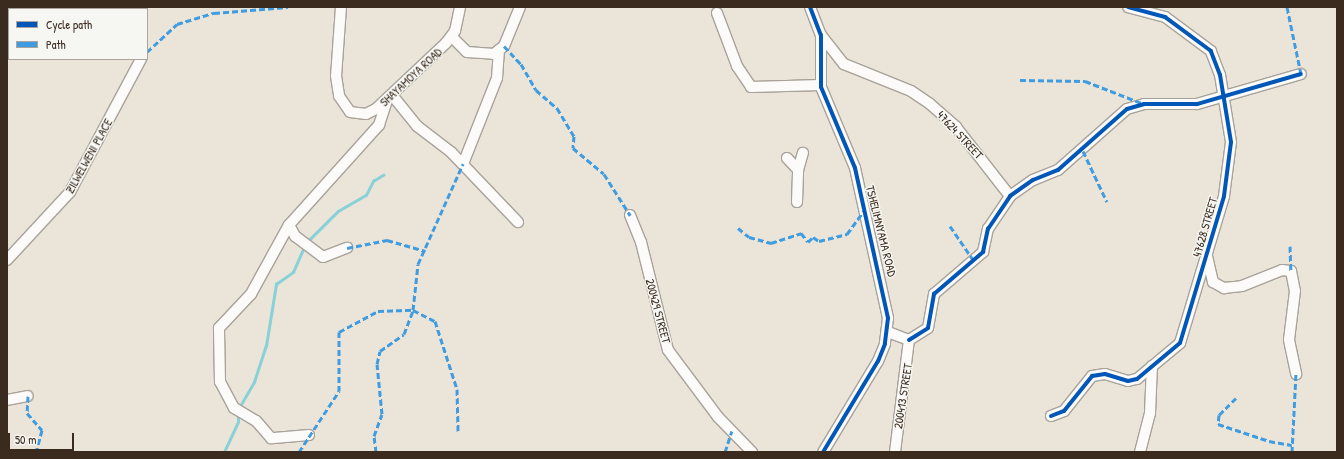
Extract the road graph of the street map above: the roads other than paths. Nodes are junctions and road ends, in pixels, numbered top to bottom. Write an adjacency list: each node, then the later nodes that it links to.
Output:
1 (341, 7): 13 (street, SHAYAMOYA ROAD)
2 (460, 7): 8 (street, SHAYAMOYA ROAD)
3 (520, 7): 9 (street)
4 (810, 7): 7 (street, TSHELIMNYAMA ROAD)
5 (1128, 7): 14 (street, 47628 STREET)
6 (716, 12): 12 (street)
7 (821, 35): 12 (street, TSHELIMNYAMA ROAD); 19 (street, 47624 STREET)
8 (452, 37): 9 (street); 13 (street, SHAYAMOYA ROAD)
9 (500, 50): 17 (street)
10 (140, 60): 26 (street, ZILWELWENI PLACE)
11 (1301, 74): 14 (street)
12 (821, 85): 27 (street, TSHELIMNYAMA ROAD)
13 (390, 97): 17 (street); 23 (street)
14 (1223, 98): 19 (street); 25 (street, 47628 STREET)
15 (803, 153): 18 (street)
16 (787, 158): 18 (street)
17 (463, 164): 22 (street)
18 (798, 170): 20 (street)
19 (1010, 196): 28 (street)
20 (798, 202)
21 (630, 215): 35 (street, 200429 STREET)
22 (518, 222)
23 (289, 225): 24 (street); 34 (street)
24 (347, 248)
25 (1207, 256): 29 (street, 47628 STREET); 30 (street)
26 (7, 260)
27 (888, 332): 28 (street); 36 (street, TSHELIMNYAMA ROAD)
28 (909, 340): 37 (street, 200413 STREET)
29 (1152, 366): 33 (street, 47628 STREET); 38 (street)
30 (1296, 374)
31 (28, 396): 32 (street)
32 (7, 400)
33 (1051, 416)
34 (309, 435)
35 (752, 452)
36 (823, 452)
37 (895, 452)
38 (1140, 452)

